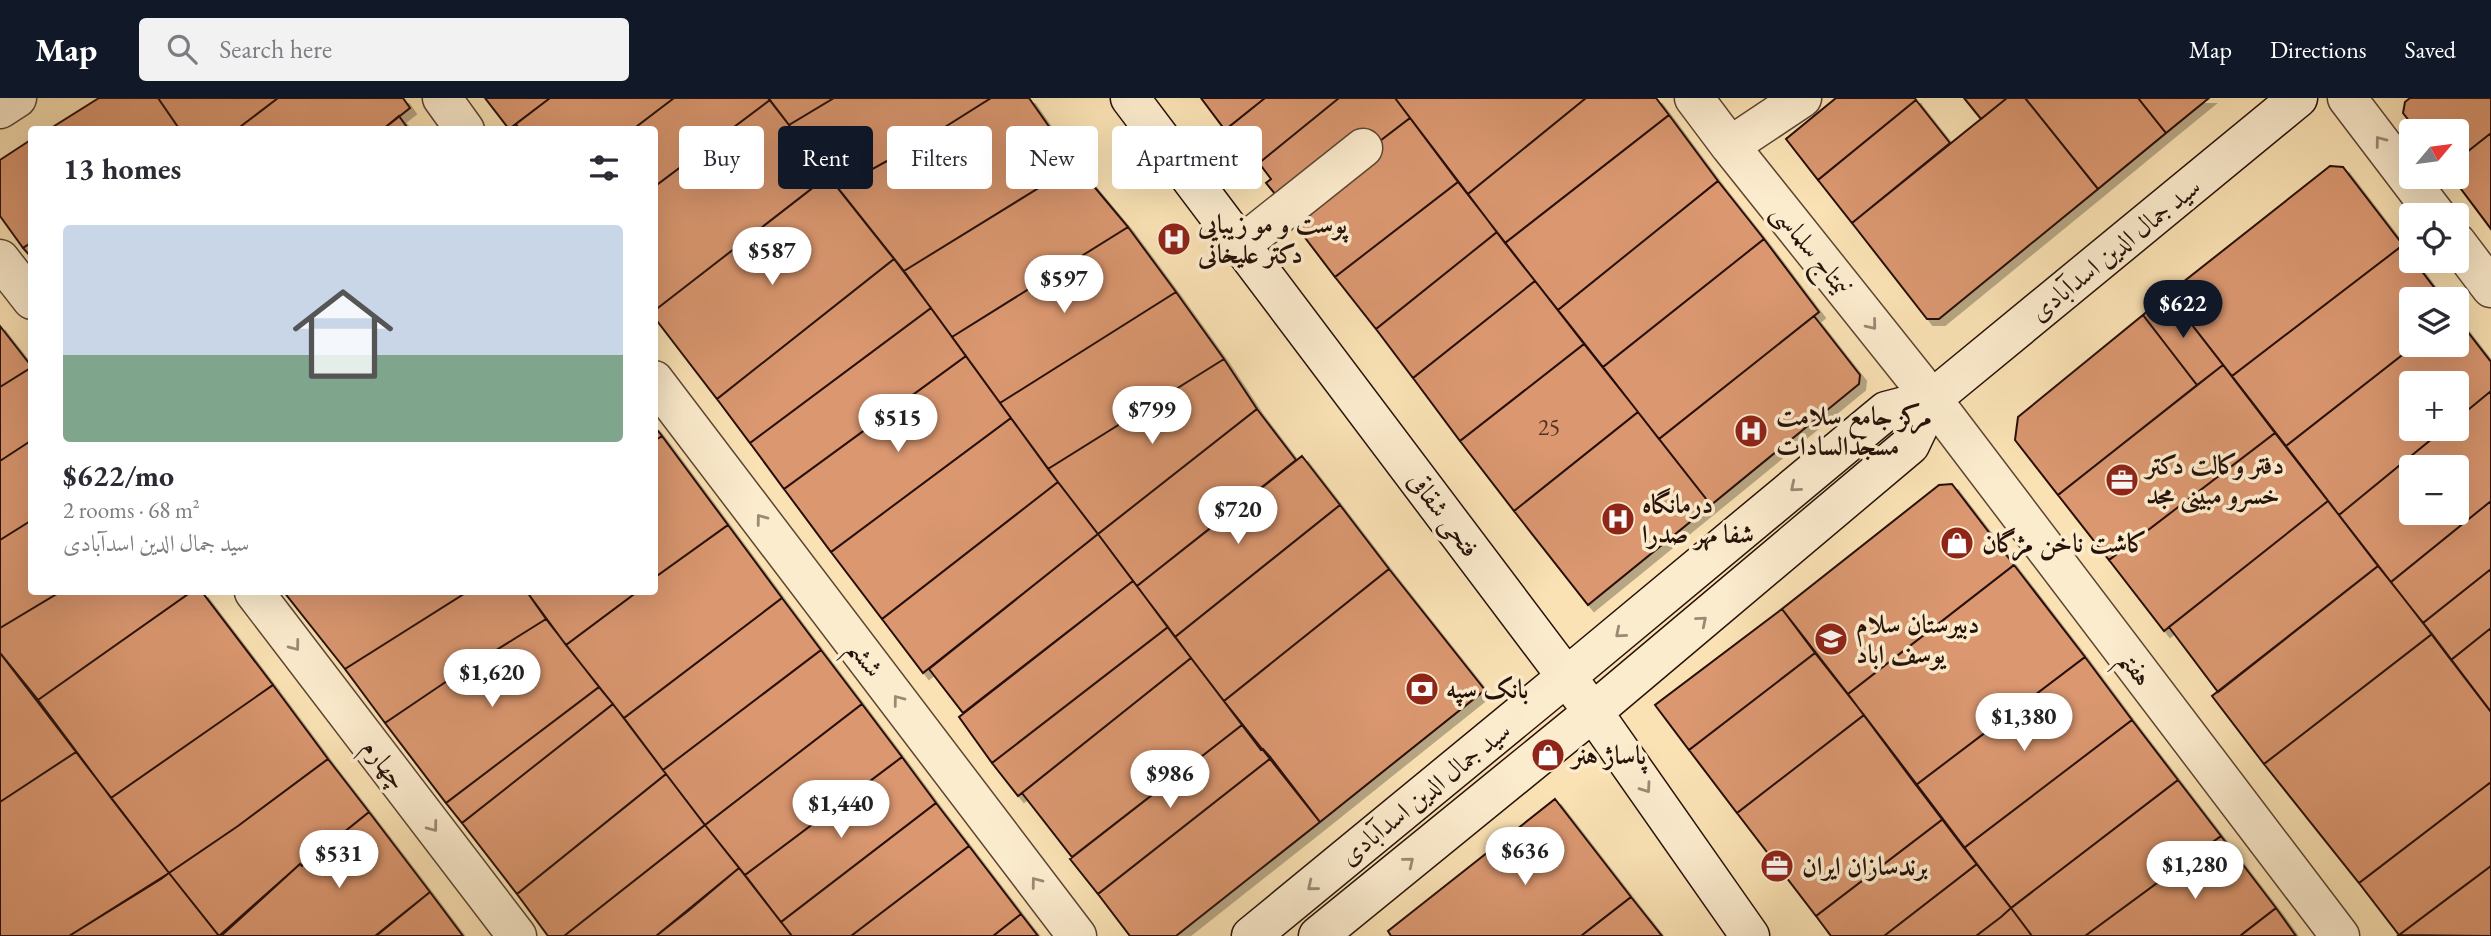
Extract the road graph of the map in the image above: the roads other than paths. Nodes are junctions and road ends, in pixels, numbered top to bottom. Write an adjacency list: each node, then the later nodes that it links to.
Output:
1 (17, 98): 8 (main road)
2 (442, 98): 9 (main road)
3 (1130, 98): 13 (main road, فتحی شقاقی)
4 (1694, 98): 10 (main road, نیمتاج سلماسی)
5 (1802, 98): 10 (main road)
6 (2298, 98): 19 (main road, سید جمال الدین اسدآبادی)
7 (2347, 98): 12 (main road, one-way to 7)
8 (0, 109)
9 (463, 126)
10 (1730, 146): 19 (main road, نیمتاج سلماسی, one-way to 19)
11 (1363, 148): 13 (main road)
12 (2427, 203)
13 (1241, 245): 21 (main road, فتحی شقاقی)
14 (0, 259): 17 (main road)
15 (2469, 259): 16 (main road)
16 (2491, 288)
17 (28, 295)
18 (658, 385): 24 (main road, ششم, one-way to 18)
19 (1932, 399): 21 (main road, سید جمال الدین اسدآبادی, one-way to 21); 22 (main road, سید جمال الدین اسدآبادی, one-way to 19); 28 (main road, هفتم)
20 (256, 595): 23 (main road, چهارم, one-way to 23)
21 (1566, 677): 22 (main road, فتحی شقاقی); 25 (main road, سید جمال الدین اسدآبادی, one-way to 25)
22 (1593, 712): 26 (main road, سید جمال الدین اسدآبادی, one-way to 22); 27 (main road, فتحی شقاقی, one-way to 27)
23 (517, 936)
24 (1077, 936)
25 (1251, 936)
26 (1318, 936)
27 (1750, 936)
28 (2340, 936)

